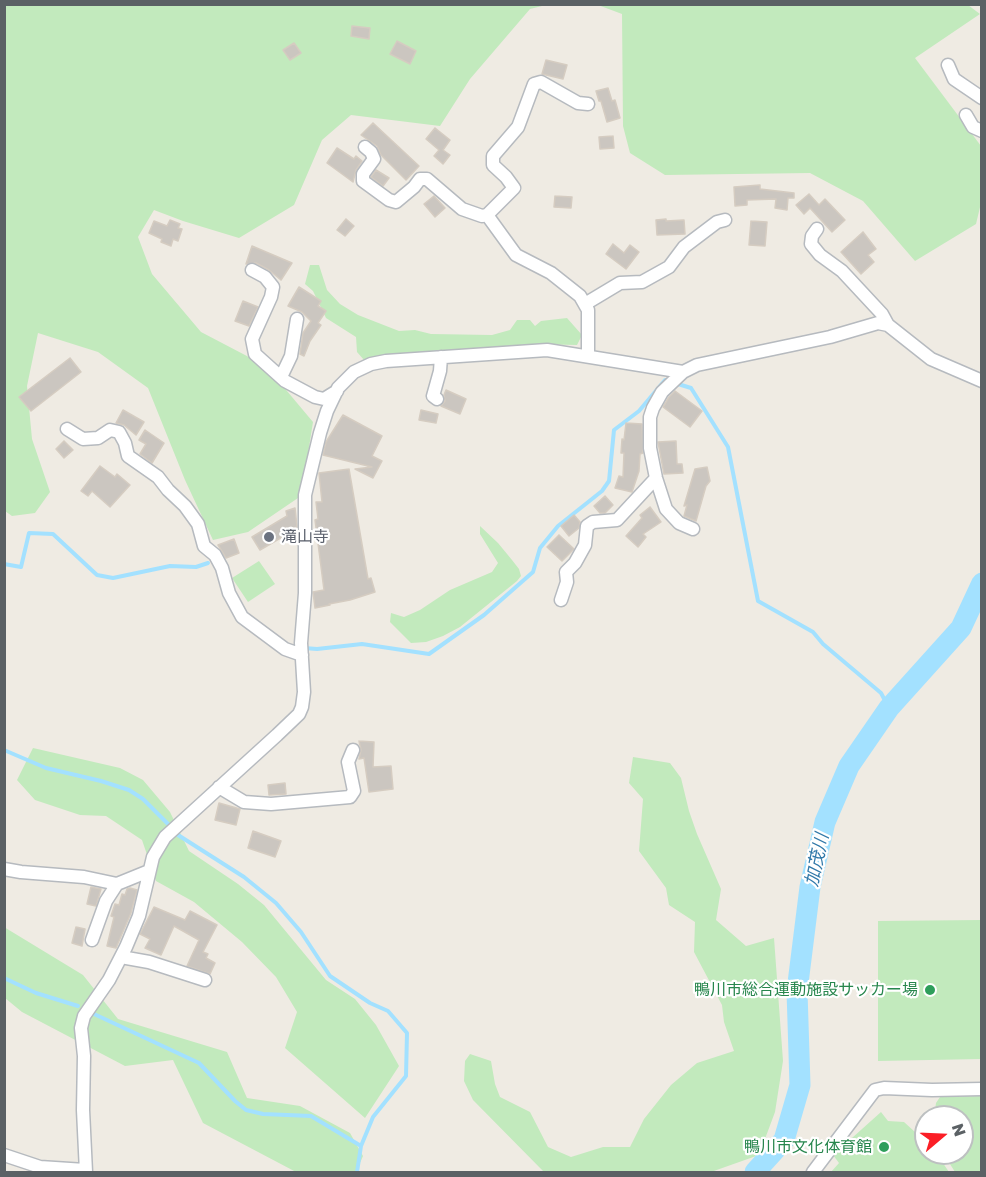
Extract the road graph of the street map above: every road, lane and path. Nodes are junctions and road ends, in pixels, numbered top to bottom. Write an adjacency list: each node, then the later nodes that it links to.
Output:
1 (948, 65): 2 (street)
2 (981, 98)
3 (588, 104): 7 (street)
4 (966, 115): 5 (street)
5 (981, 131)
6 (365, 147): 7 (street)
7 (488, 215): 11 (street)
8 (725, 220): 11 (street)
9 (817, 229): 13 (street)
10 (252, 270): 17 (street)
11 (585, 304): 14 (street)
12 (297, 319): 17 (street)
13 (888, 325): 16 (street); 18 (street)
14 (588, 356): 15 (street); 16 (street)
15 (441, 357): 19 (street); 20 (street)
16 (683, 372): 22 (street)
17 (281, 377): 19 (street)
18 (981, 381)
19 (337, 391): 25 (street)
20 (437, 399)
21 (67, 429): 25 (street)
22 (656, 478): 23 (street); 24 (street)
23 (693, 529)
24 (561, 600)
25 (301, 650): 27 (street)
26 (353, 750): 27 (street)
27 (219, 787): 29 (street)
28 (4, 869): 30 (street)
29 (149, 871): 30 (street); 32 (street)
30 (117, 884): 31 (street)
31 (92, 940)
32 (121, 957): 33 (street); 37 (street)
33 (205, 980)
34 (981, 1089): 38 (street)
35 (4, 1155): 36 (street)
36 (38, 1170): 37 (street)
37 (85, 1171)
38 (813, 1173)

